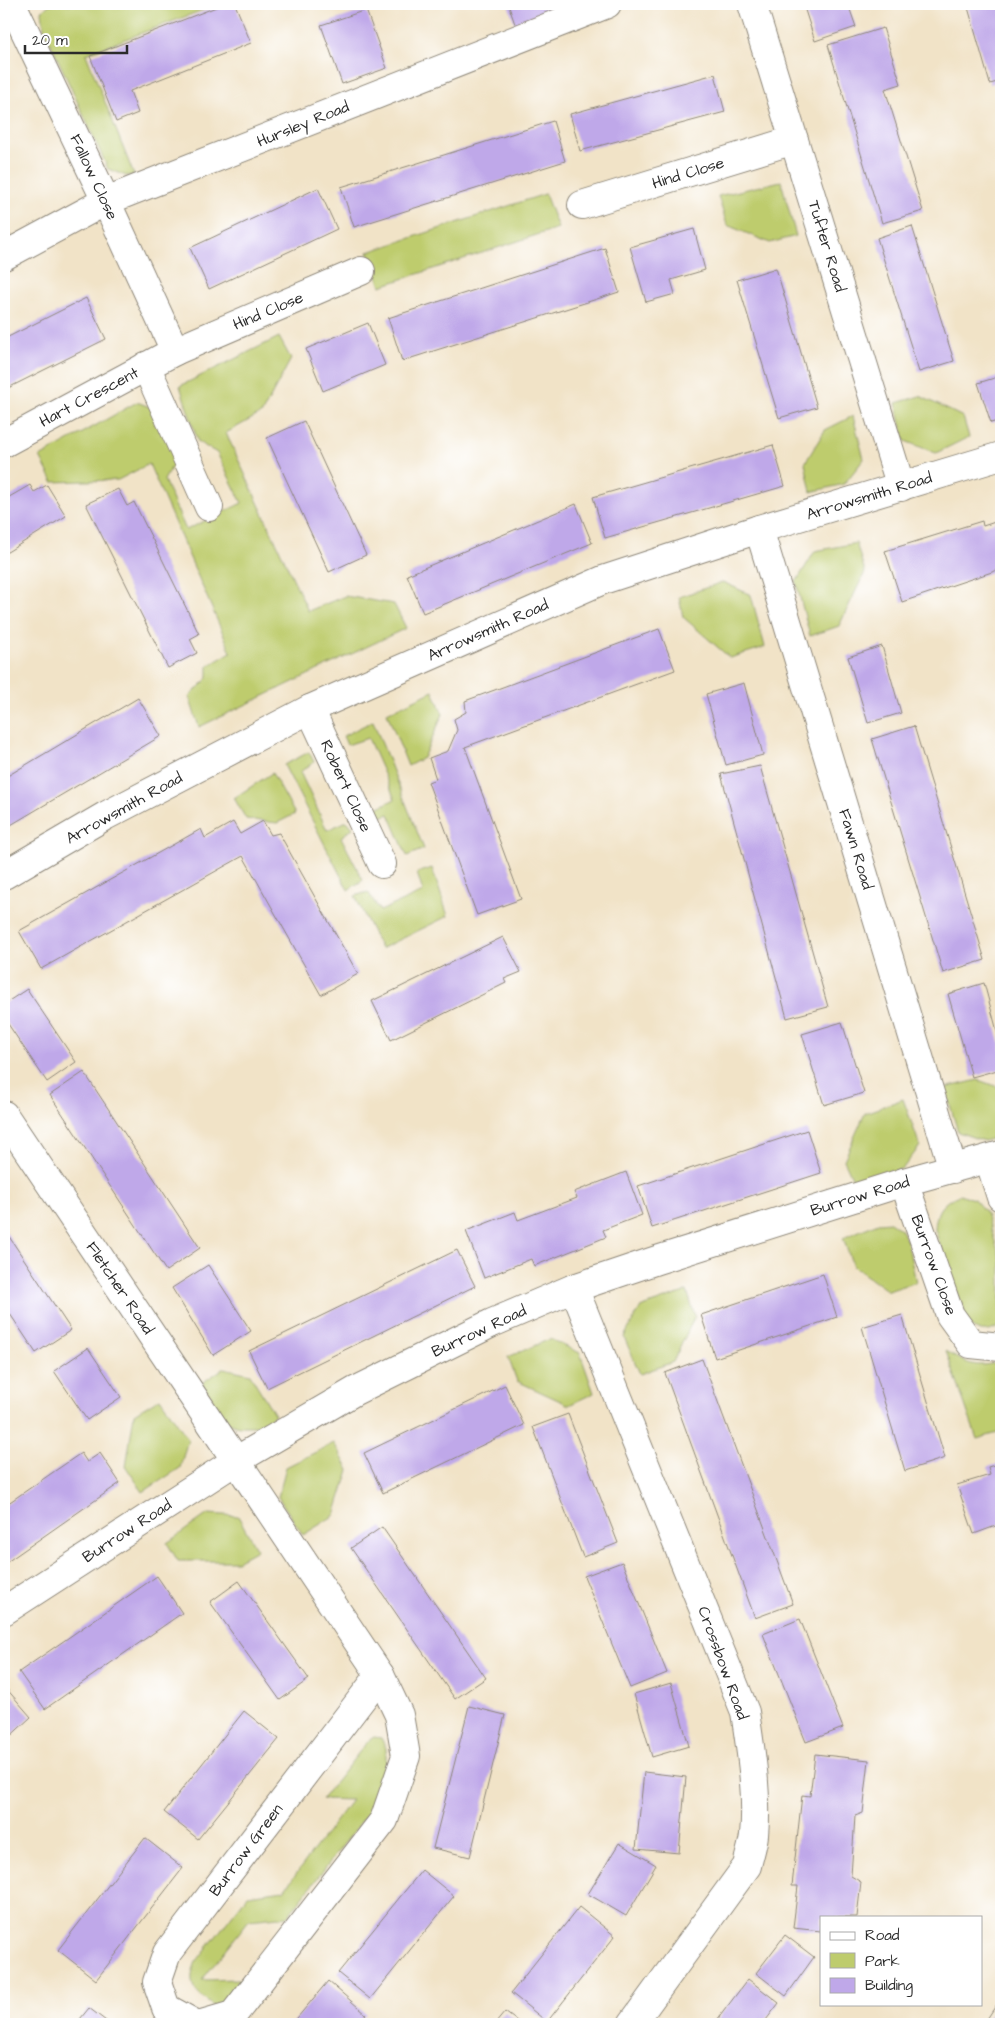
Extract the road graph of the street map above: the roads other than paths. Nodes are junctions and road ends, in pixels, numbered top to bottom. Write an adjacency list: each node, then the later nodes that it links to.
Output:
1 (12, 4): 5 (street, Fallow Close)
2 (607, 4): 5 (street, Hursley Road)
3 (752, 4): 4 (street, Tufter Road)
4 (794, 140): 6 (street, Hind Close); 13 (street, Tufter Road)
5 (106, 201): 7 (street, Hursley Road); 9 (street, Fallow Close)
6 (582, 205)
7 (4, 256)
8 (361, 271): 9 (street, Hind Close)
9 (175, 352): 10 (street, Hart Crescent)
10 (146, 366): 11 (street, Hart Crescent); 14 (street)
11 (4, 443)
12 (1001, 456): 13 (street, Arrowsmith Road)
13 (901, 487): 15 (street, Arrowsmith Road)
14 (209, 507)
15 (759, 529): 16 (street, Arrowsmith Road); 21 (street, Fawn Road)
16 (310, 709): 17 (street, Robert Close); 18 (street, Arrowsmith Road)
17 (382, 864)
18 (4, 875)
19 (4, 1115): 26 (street, Fletcher Road)
20 (995, 1157): 21 (street, Burrow Road); 23 (street)
21 (953, 1168): 22 (street, Burrow Road)
22 (904, 1182): 24 (street, Burrow Road); 25 (street, Burrow Close)
23 (1001, 1197)
24 (574, 1288): 26 (street, Burrow Road); 31 (street, Crossbow Road)
25 (1001, 1348)
26 (237, 1460): 27 (street, Burrow Road); 28 (street)
27 (4, 1612)
28 (380, 1675): 29 (street, Burrow Green); 30 (street)
29 (195, 2024)
30 (202, 2024)
31 (632, 2024)

